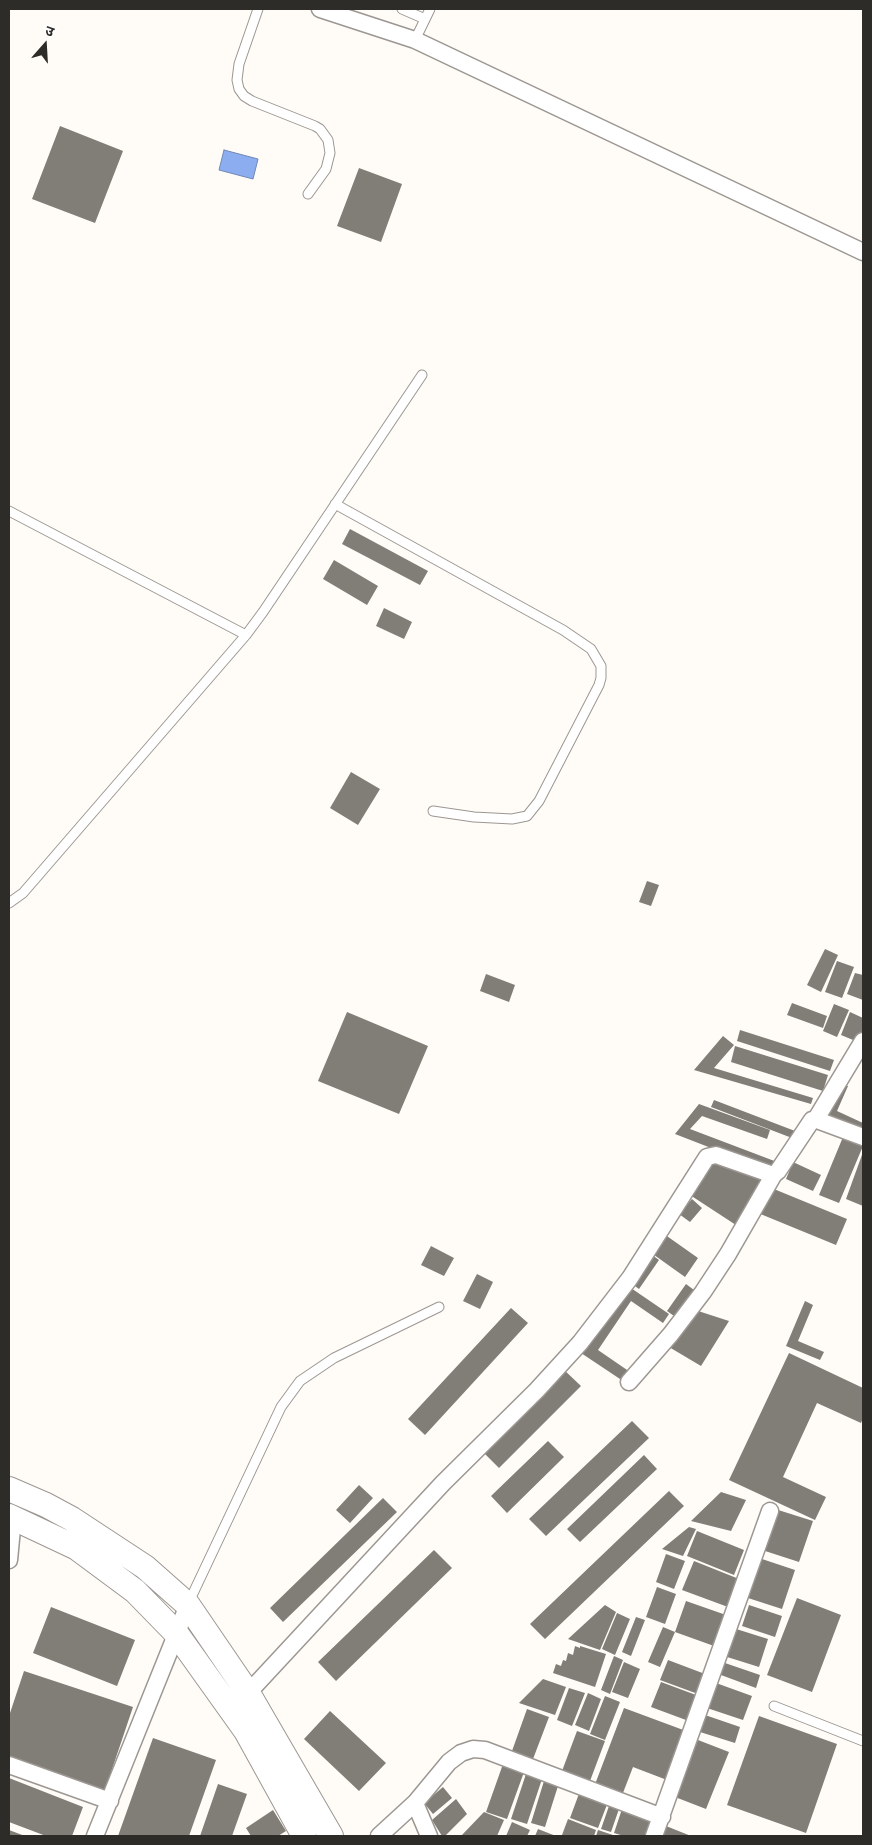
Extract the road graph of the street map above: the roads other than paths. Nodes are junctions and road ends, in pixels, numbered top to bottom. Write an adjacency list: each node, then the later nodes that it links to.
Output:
1 (258, 9): 7 (lane)
2 (320, 9): 6 (street)
3 (402, 9): 5 (lane)
4 (430, 9): 5 (lane)
5 (425, 19): 6 (lane)
6 (415, 40): 8 (street)
7 (308, 194)
8 (863, 252)
9 (422, 374): 10 (lane)
10 (335, 504): 12 (lane); 13 (lane)
11 (9, 511): 12 (lane)
12 (246, 635): 14 (lane)
13 (433, 812)
14 (9, 903)
15 (863, 1041): 16 (street)
16 (816, 1119): 17 (street); 18 (street)
17 (863, 1137)
18 (774, 1174): 20 (street); 27 (street)
19 (439, 1307): 25 (lane)
20 (629, 1382)
21 (9, 1489): 25 (main road)
22 (770, 1511): 33 (street)
23 (11, 1517): 24 (street); 26 (main road)
24 (9, 1560)
25 (188, 1605): 26 (street); 27 (main road)
26 (176, 1633): 31 (street); 35 (main road)
27 (248, 1693): 36 (main road)
28 (774, 1706): 29 (lane)
29 (863, 1741)
30 (9, 1765): 31 (street)
31 (110, 1801): 34 (street)
32 (415, 1803): 33 (street); 37 (street); 38 (street)
33 (662, 1817): 39 (street)
34 (95, 1836)
35 (304, 1836)
36 (331, 1836)
37 (380, 1836)
38 (429, 1836)
39 (654, 1836)

